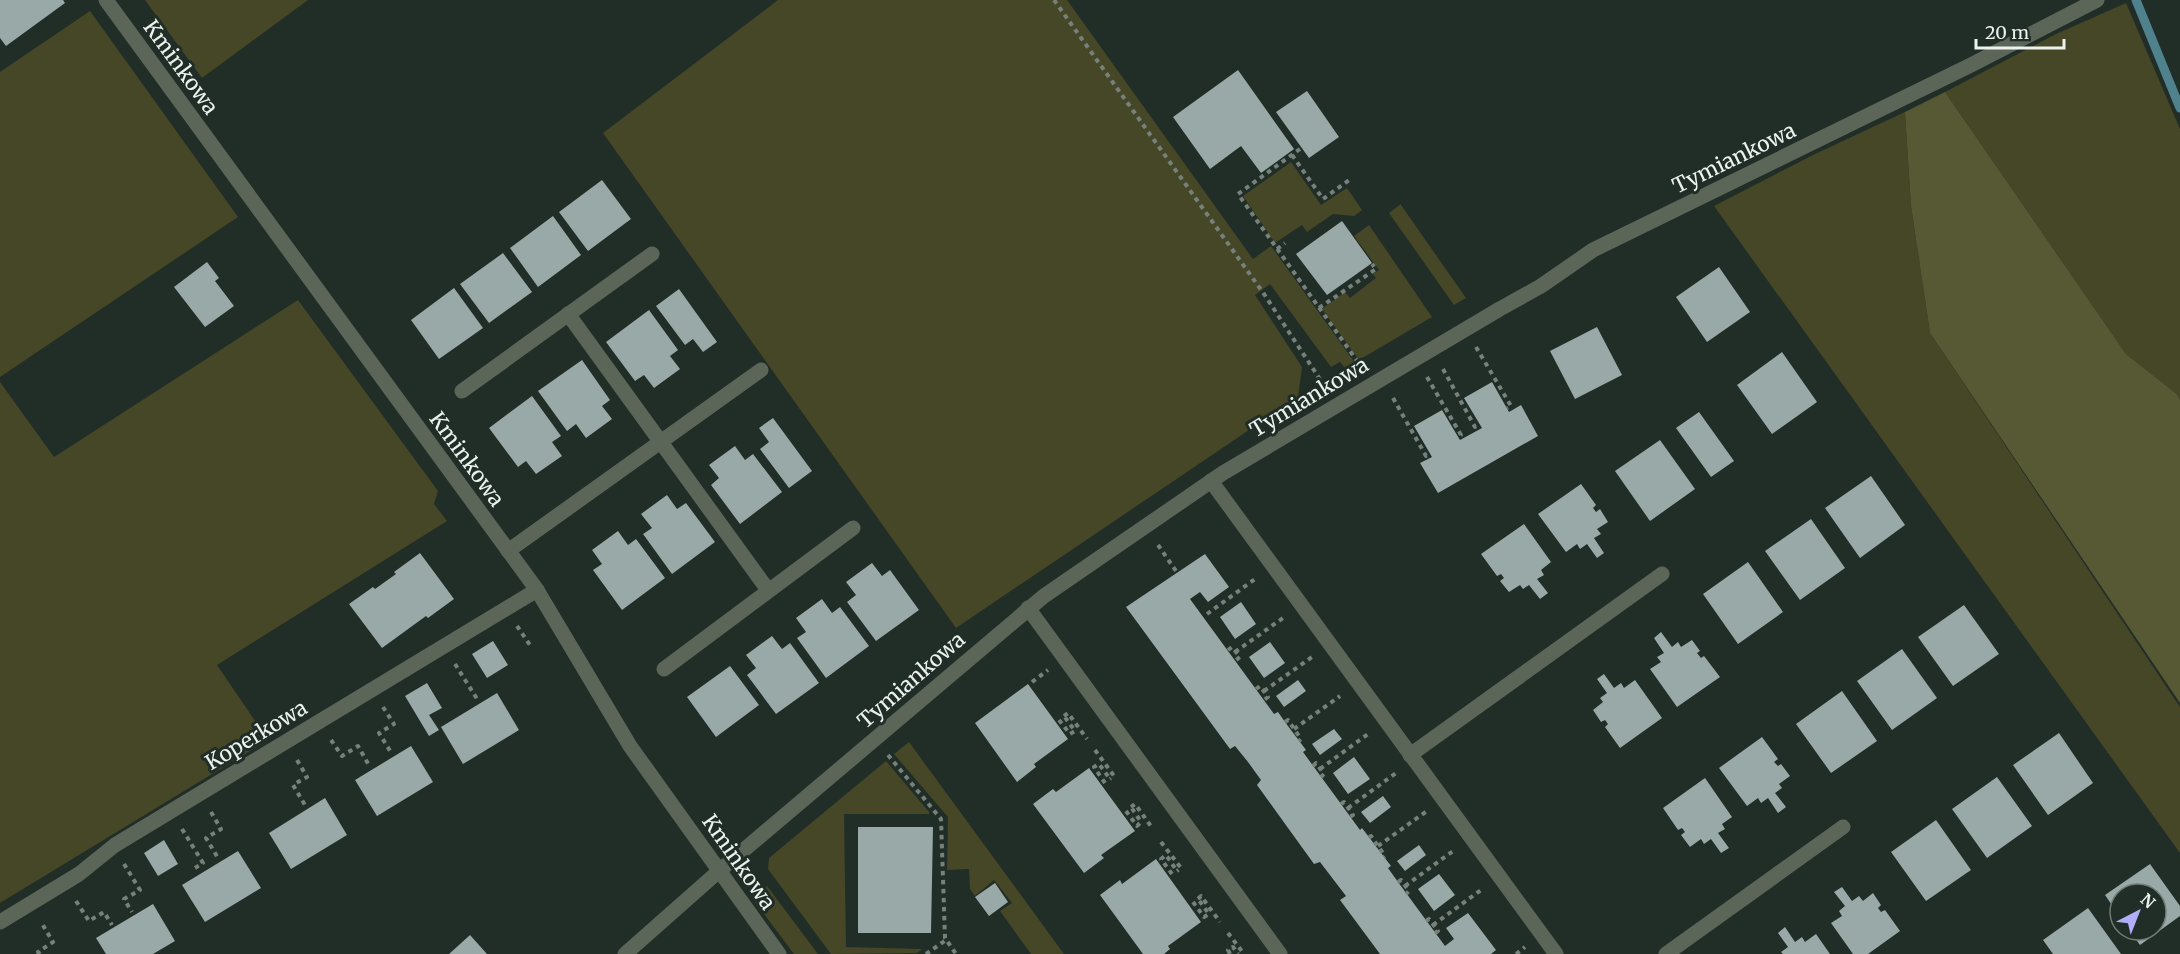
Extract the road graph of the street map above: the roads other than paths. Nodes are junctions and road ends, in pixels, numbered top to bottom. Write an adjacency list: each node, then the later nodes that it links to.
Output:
1 (106, 0): 10 (street, Kminkowa)
2 (2097, 0): 8 (street, Tymiankowa)
3 (652, 254): 4 (street)
4 (568, 314): 6 (street); 7 (street)
5 (761, 370): 7 (street)
6 (462, 391)
7 (661, 442): 10 (street); 13 (street)
8 (1211, 482): 14 (street, Tymiankowa); 16 (street)
9 (853, 528): 13 (street)
10 (508, 551): 12 (street, Kminkowa)
11 (1662, 574): 16 (street)
12 (537, 590): 18 (street, Kminkowa); 19 (street, Koperkowa)
13 (768, 590): 15 (street)
14 (1028, 608): 18 (street, Tymiankowa); 22 (street)
15 (664, 669)
16 (1410, 755): 23 (street)
17 (1843, 827): 24 (street)
18 (719, 871): 20 (street, Tymiankowa); 21 (street, Kminkowa)
19 (0, 922)
20 (625, 954)
21 (779, 954)
22 (1280, 954)
23 (1556, 954)
24 (1666, 954)

